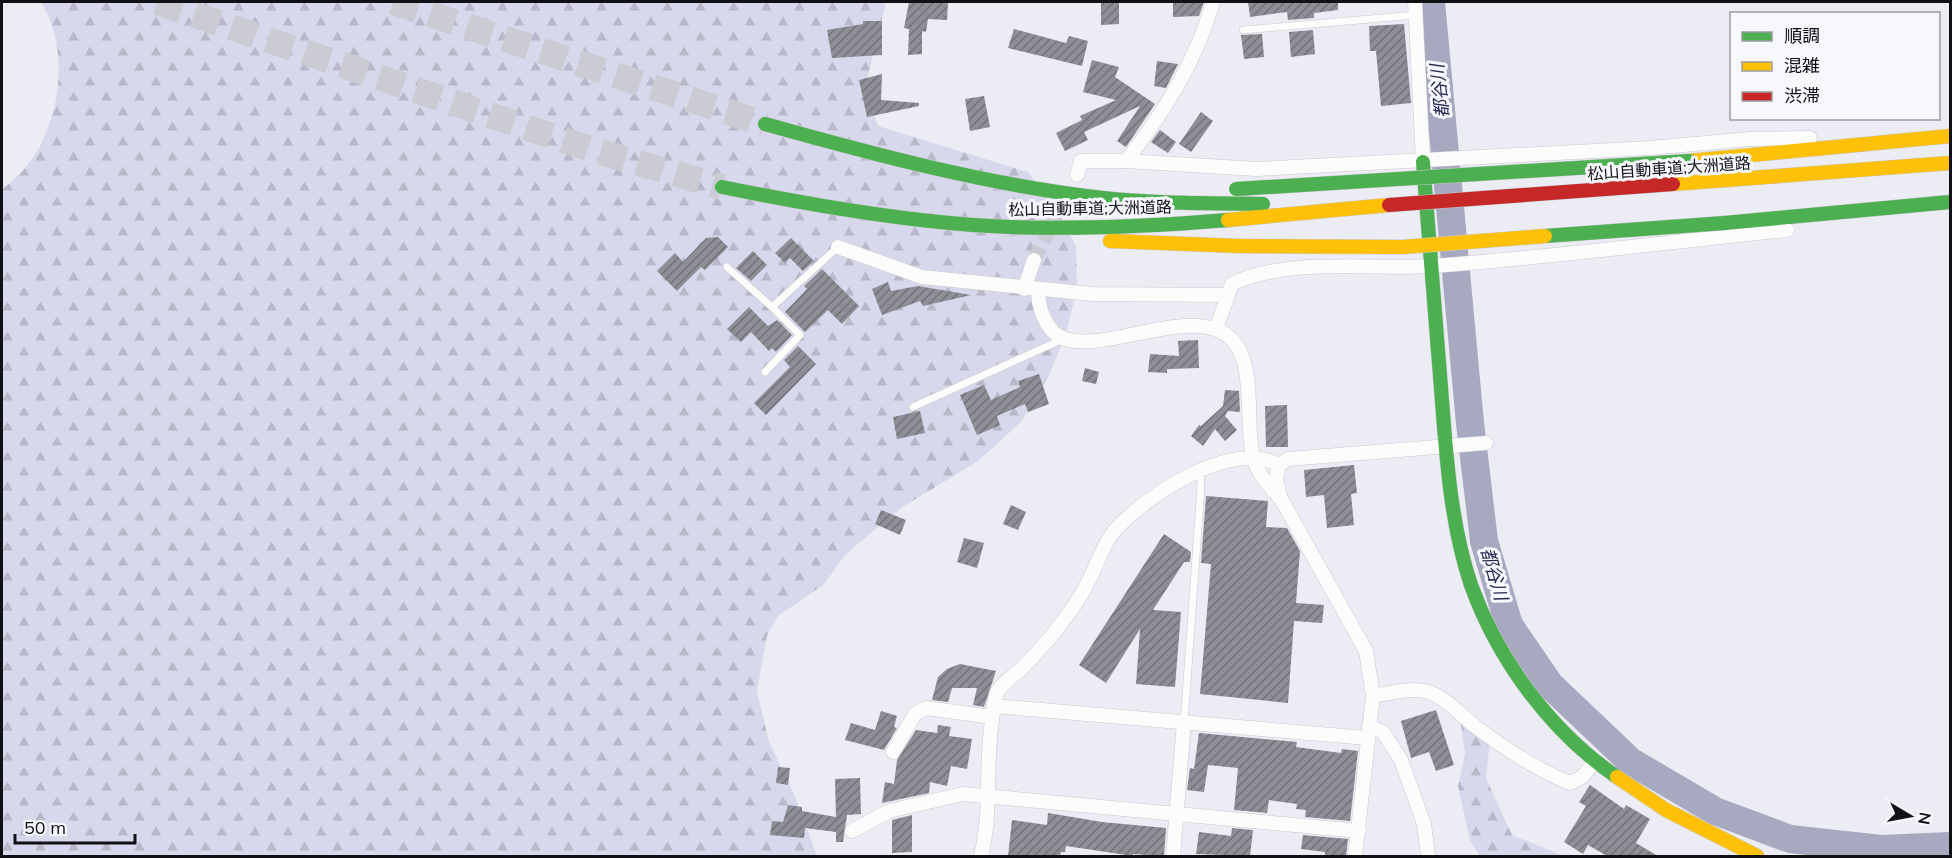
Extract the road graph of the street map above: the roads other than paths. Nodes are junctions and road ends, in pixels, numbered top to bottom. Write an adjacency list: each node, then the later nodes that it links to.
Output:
1 (1213, 2): 7 (street)
2 (1415, 8): 3 (lane); 8 (street)
3 (1243, 30)
4 (765, 124): 12 (main road, 松山自動車道;大洲道路)
5 (1950, 136): 6 (main road)
6 (1862, 145): 8 (street); 14 (main road, bridge)
7 (1126, 161): 8 (street); 10 (street)
8 (1423, 162): 21 (main road)
9 (1950, 163): 17 (main road, 松山自動車道;大洲道路, bridge)
10 (1077, 175)
11 (722, 187): 18 (main road, 松山自動車道;大洲道路)
12 (1030, 187): 13 (main road); 14 (main road, 松山自動車道;大洲道路)
13 (1205, 189)
14 (1233, 194): 17 (main road, 松山自動車道;大洲道路)
15 (1950, 202): 16 (main road)
16 (1936, 203): 18 (main road, bridge); 21 (street)
17 (1389, 205): 18 (main road, 松山自動車道;大洲道路)
18 (970, 225)
19 (838, 247): 23 (street); 25 (lane)
20 (1034, 260): 23 (street)
21 (1432, 266): 24 (street); 31 (main road)
22 (727, 267): 25 (lane)
23 (1031, 290): 24 (street); 27 (street)
24 (1226, 294): 26 (street)
25 (772, 307): 28 (lane)
26 (1216, 329): 27 (street); 32 (street)
27 (1063, 339): 29 (lane)
28 (765, 372)
29 (913, 406)
30 (1486, 443): 31 (street)
31 (1452, 446): 33 (street); 41 (main road)
32 (1254, 460): 33 (street); 34 (street); 35 (street)
33 (1279, 465): 35 (street)
34 (1200, 470): 37 (street); 38 (lane)
35 (1280, 497): 36 (street)
36 (1373, 696): 39 (street); 41 (street)
37 (993, 711): 38 (street); 40 (street); 42 (street)
38 (1184, 723): 39 (street); 43 (street)
39 (1368, 732): 45 (street); 49 (street)
40 (893, 752)
41 (1595, 762): 50 (main road)
42 (988, 796): 43 (street); 44 (street); 46 (street)
43 (1176, 815): 45 (street); 47 (street)
44 (852, 831)
45 (1359, 831): 48 (street)
46 (981, 856)
47 (1173, 856)
48 (1355, 856)
49 (1428, 856)
50 (1757, 856)

